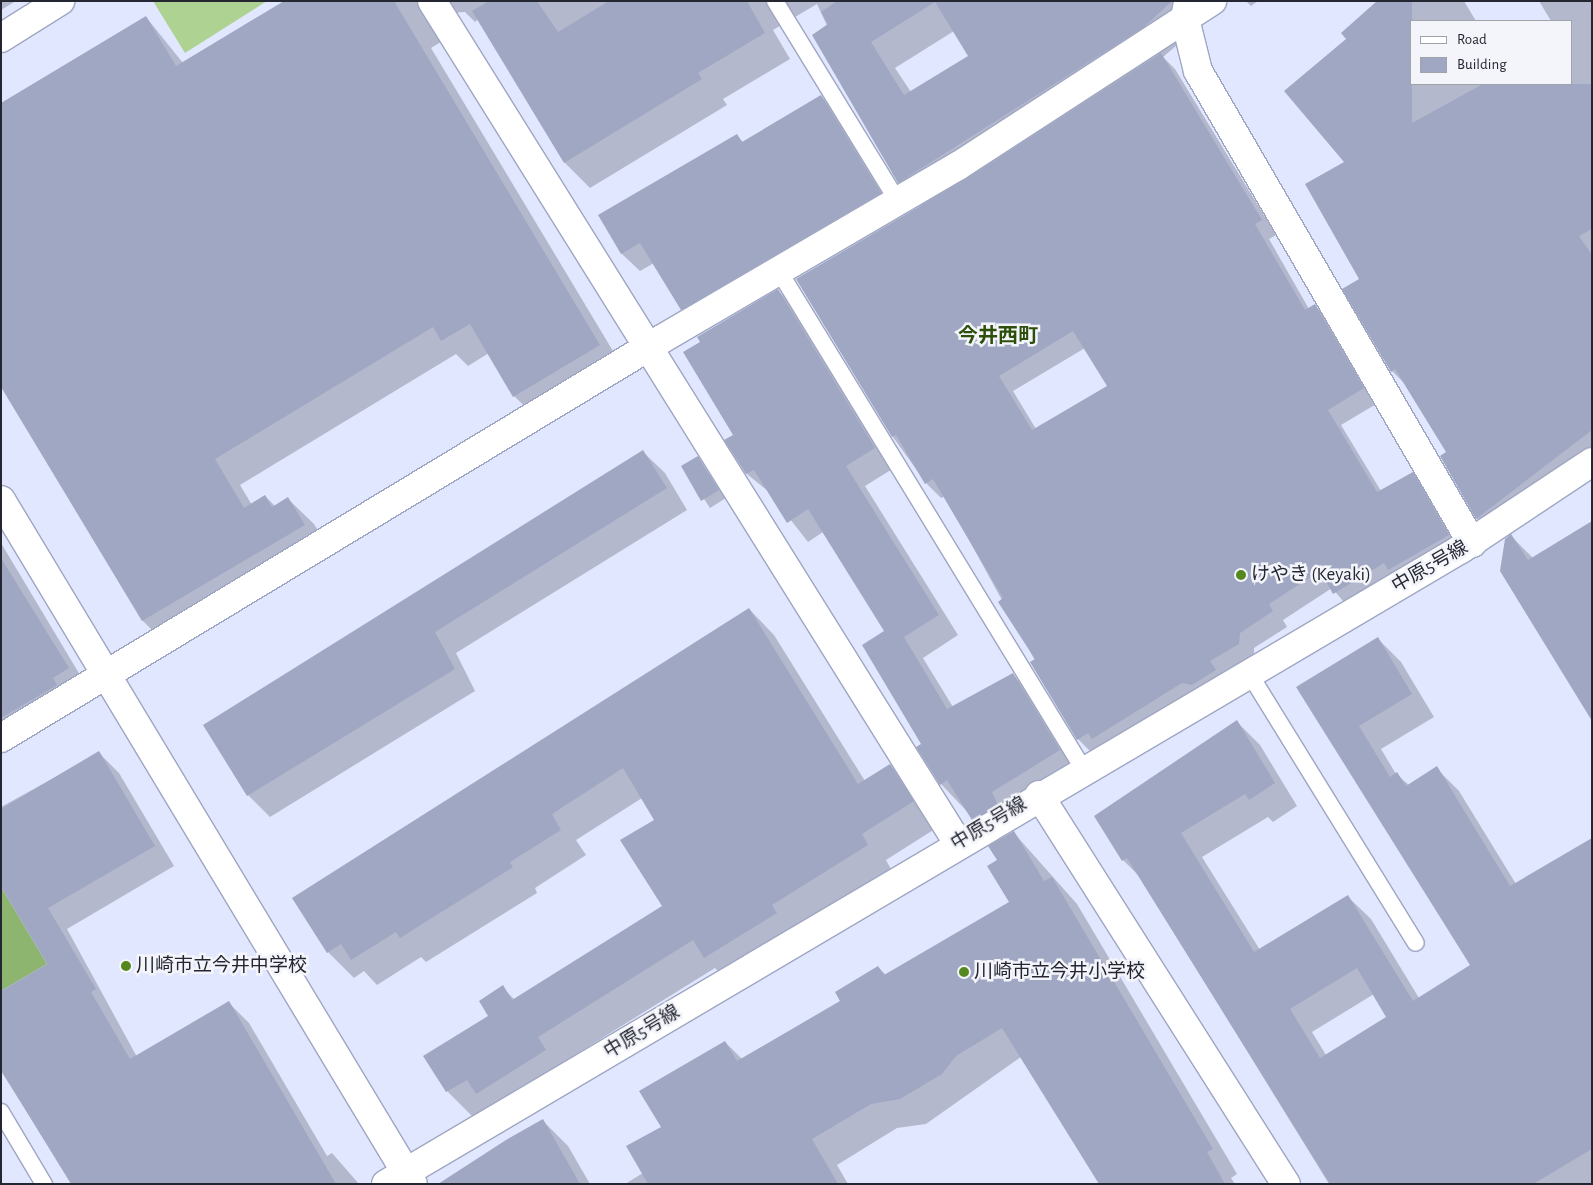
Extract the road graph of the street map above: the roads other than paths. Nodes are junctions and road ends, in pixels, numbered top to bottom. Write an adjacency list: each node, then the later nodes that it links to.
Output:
1 (60, 1): 6 (street)
2 (432, 1): 9 (street)
3 (775, 1): 7 (lane)
4 (1212, 1): 5 (street)
5 (1187, 10): 7 (street); 12 (street)
6 (1, 38)
7 (898, 202): 8 (street)
8 (778, 271): 9 (street); 16 (lane)
9 (646, 348): 14 (street); 18 (street)
10 (1592, 462): 12 (street, 中原5号線)
11 (1, 500): 14 (street)
12 (1472, 542): 13 (street, 中原5号線)
13 (1249, 673): 16 (street, 中原5号線); 19 (lane)
14 (107, 674): 15 (street); 21 (street)
15 (1, 738)
16 (1084, 770): 17 (street, 中原5号線)
17 (1039, 795): 18 (street, 中原5号線); 23 (street)
18 (958, 843): 21 (street, 中原5号線)
19 (1416, 943)
20 (1, 1112): 22 (lane)
21 (402, 1180)
22 (44, 1184)
23 (1286, 1184)

